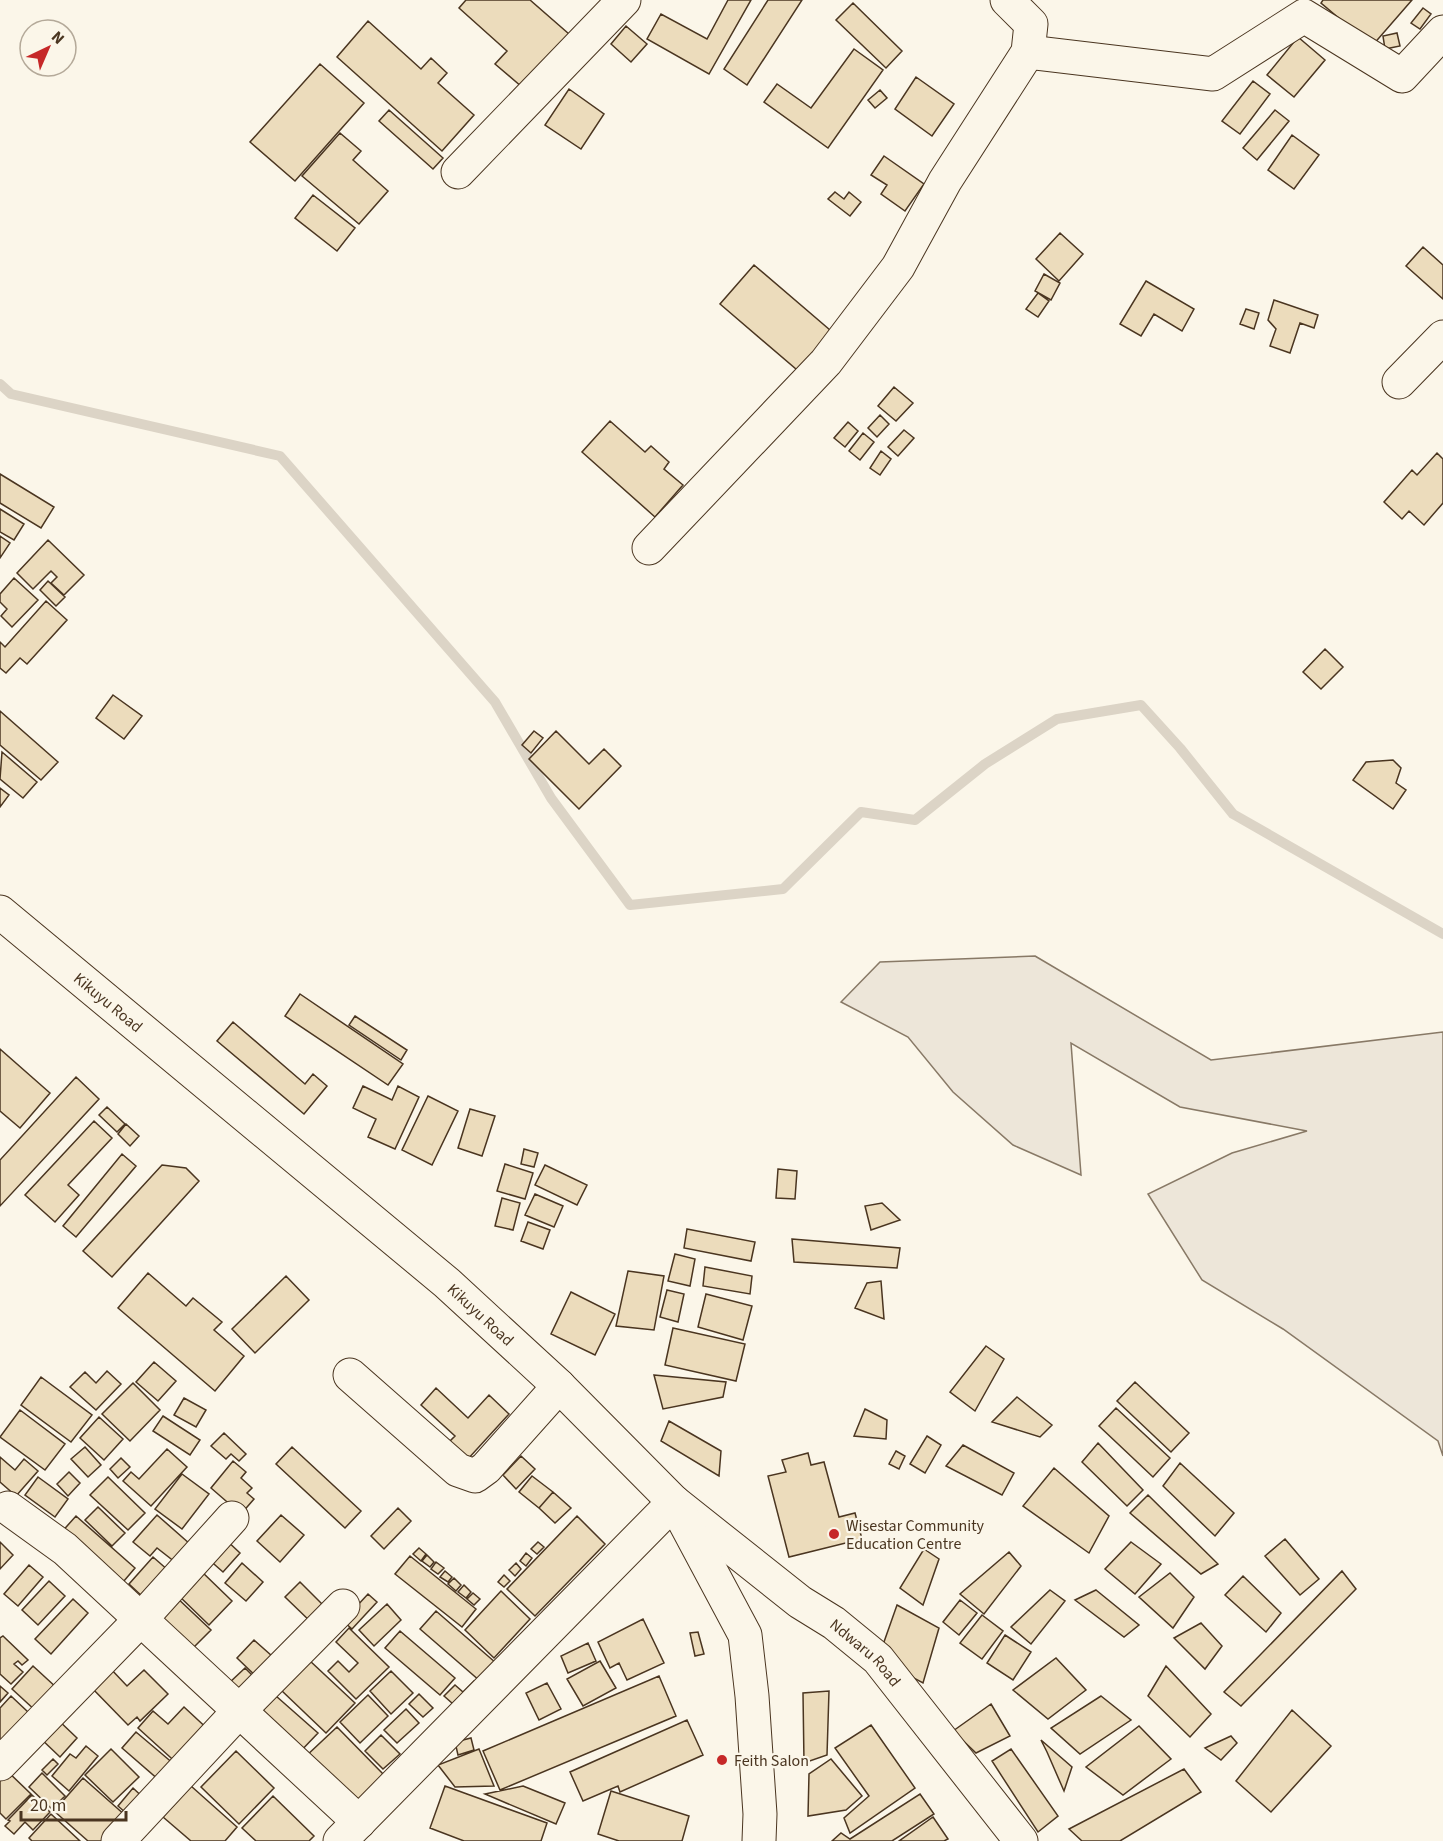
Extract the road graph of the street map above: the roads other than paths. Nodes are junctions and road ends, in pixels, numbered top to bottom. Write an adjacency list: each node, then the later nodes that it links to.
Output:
1 (624, 0): 5 (street)
2 (1007, 0): 4 (street)
3 (1443, 32): 4 (street)
4 (1028, 52): 8 (street)
5 (458, 172)
6 (1443, 337): 7 (street)
7 (1399, 382)
8 (649, 548)
9 (0, 912): 11 (street, Kikuyu Road)
10 (350, 1375): 11 (street)
11 (559, 1386): 12 (street, Kikuyu Road)
12 (674, 1502): 19 (street); 21 (street, Kikuyu Road); 22 (street, Ndwaru Road)
13 (8, 1508): 16 (street)
14 (232, 1518): 16 (street)
15 (343, 1606): 17 (street)
16 (141, 1619): 17 (street); 18 (street)
17 (240, 1710): 19 (street); 20 (street)
18 (0, 1764)
19 (349, 1832)
20 (118, 1841)
21 (759, 1841)
22 (1021, 1841)

